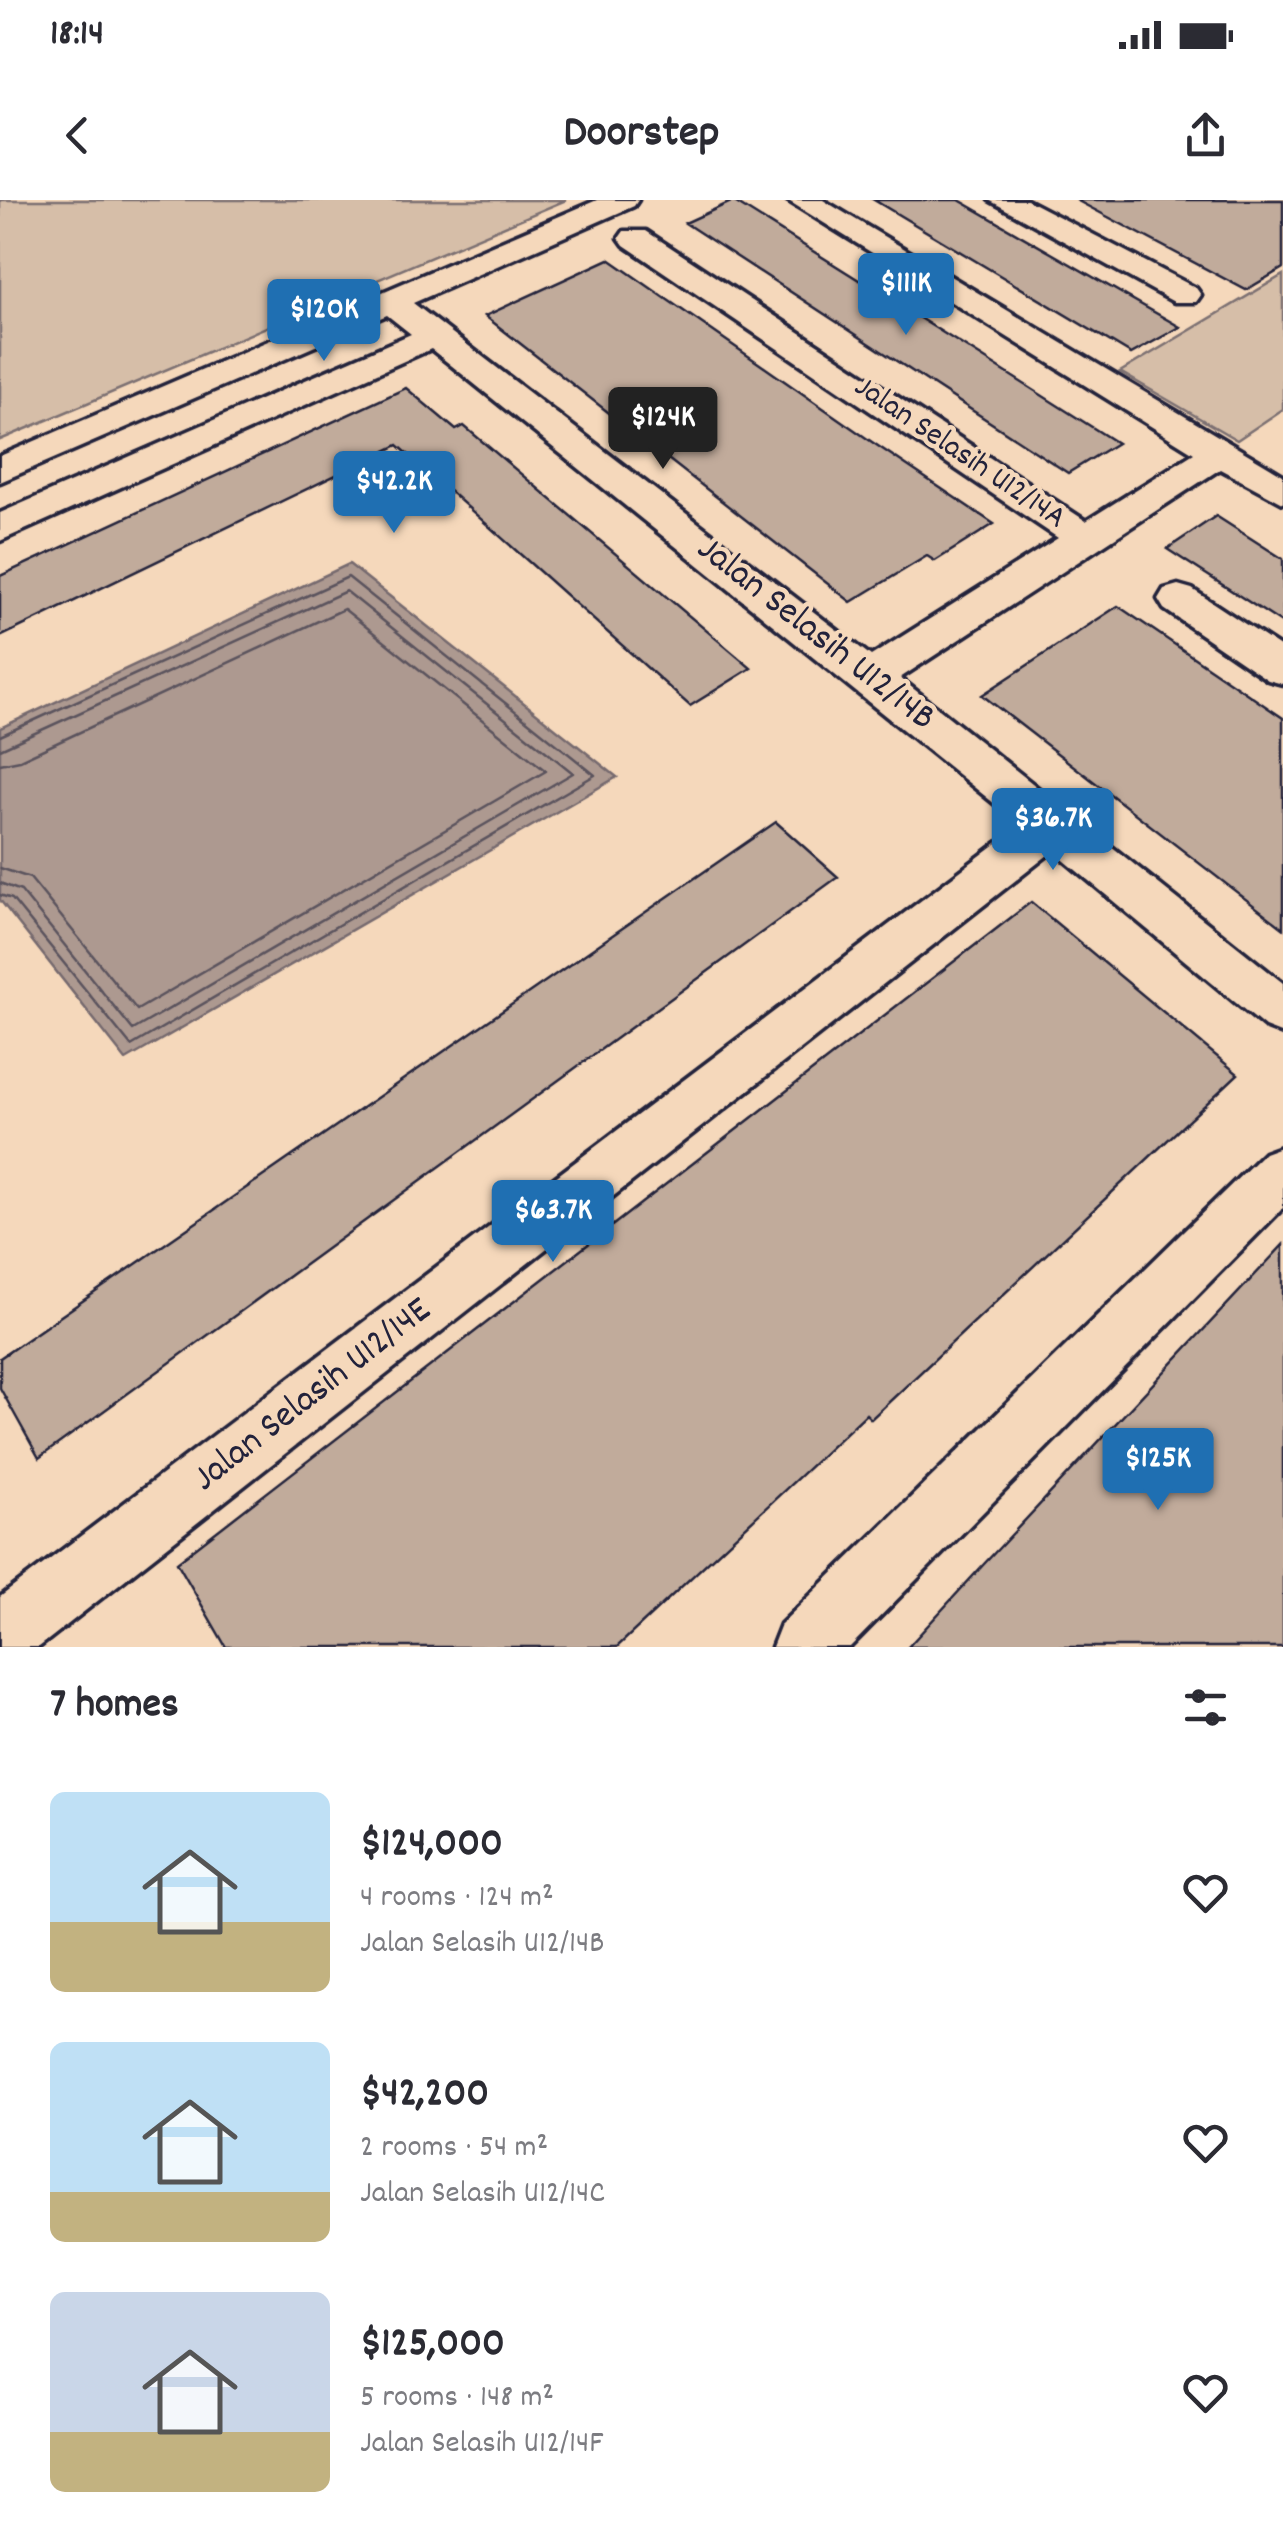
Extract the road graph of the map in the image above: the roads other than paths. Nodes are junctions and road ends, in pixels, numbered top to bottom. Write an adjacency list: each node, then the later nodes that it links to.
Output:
1 (623, 200): 6 (street)
2 (802, 200): 8 (street)
3 (1004, 200): 5 (street)
4 (635, 238): 12 (street, Jalan Selasih U12/14A)
5 (1184, 295)
6 (390, 301): 7 (street, Jalan Selasih U12/14B); 9 (street)
7 (433, 336): 11 (street); 15 (street, Jalan Selasih U12/14B)
8 (1219, 453): 10 (street); 12 (street)
9 (0, 470)
10 (1283, 491)
11 (0, 528)
12 (1083, 537): 15 (street)
13 (1178, 599): 14 (street)
14 (1283, 669)
15 (870, 676): 16 (street, Jalan Selasih U12/14B)
16 (1054, 825): 17 (street, Jalan Selasih U12/14B); 19 (street, Jalan Selasih U12/14E)
17 (1283, 1012)
18 (1283, 1171): 20 (street)
19 (0, 1637)
20 (804, 1647)

